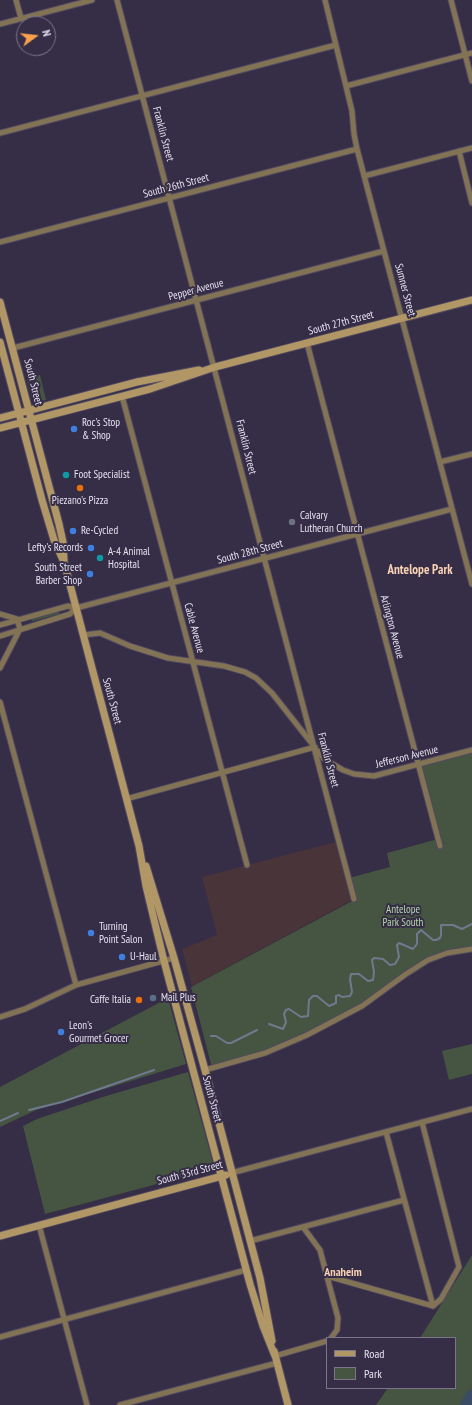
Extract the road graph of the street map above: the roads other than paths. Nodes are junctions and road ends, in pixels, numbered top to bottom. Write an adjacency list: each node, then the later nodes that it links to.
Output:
1 (16, 0): 6 (street)
2 (92, 0): 7 (street)
3 (118, 0): 15 (street, Franklin Street)
4 (325, 0): 10 (street, Sumner Street)
5 (451, 0): 12 (street)
6 (20, 16)
7 (29, 16)
8 (16, 19): 9 (street)
9 (0, 24)
10 (336, 45): 14 (street, Sumner Street); 15 (street)
11 (472, 54): 12 (street)
12 (465, 55): 13 (street); 14 (street)
13 (472, 81)
14 (346, 86): 18 (street, Sumner Street)
15 (143, 96): 16 (street); 21 (street, Franklin Street)
16 (0, 133)
17 (472, 148): 19 (street)
18 (357, 149): 20 (street, Sumner Street); 21 (street, South 26th Street)
19 (458, 151): 20 (street); 22 (street)
20 (364, 176): 24 (street, Sumner Street)
21 (170, 198): 23 (street, South 26th Street); 25 (street, Franklin Street)
22 (472, 203)
23 (0, 242)
24 (384, 251): 25 (street, Pepper Avenue); 28 (street, Sumner Street)
25 (198, 300): 31 (street, Pepper Avenue); 32 (street, Franklin Street)
26 (472, 300): 28 (main road, South 27th Street)
27 (0, 302): 31 (main road, South Street)
28 (402, 318): 30 (main road, South 27th Street); 41 (street, Sumner Street)
29 (0, 342): 35 (main road, South Street)
30 (307, 343): 32 (main road, South 27th Street); 43 (street, Arlington Avenue)
31 (13, 348): 34 (main road, South Street)
32 (215, 367): 33 (main road, South 27th Street); 34 (main road, South 27th Street); 44 (street, Franklin Street)
33 (122, 396): 37 (main road, South 27th Street); 46 (street, Cable Avenue)
34 (29, 410): 35 (main road, South 27th Street); 37 (main road, South Street)
35 (19, 413): 36 (main road, South 27th Street); 38 (main road, South Street)
36 (0, 418)
37 (31, 420): 38 (main road, South 27th Street); 45 (main road, South Street)
38 (21, 423): 39 (main road, South 27th Street); 45 (main road, South Street)
39 (0, 428)
40 (472, 454): 41 (street)
41 (440, 462): 42 (street, Sumner Street)
42 (452, 509): 43 (street, South 28th Street); 47 (street, Sumner Street)
43 (357, 535): 44 (street, South 28th Street); 60 (street, Arlington Avenue)
44 (265, 559): 46 (street, South 28th Street); 58 (street, Franklin Street)
45 (64, 562): 48 (main road, South Street)
46 (171, 583): 48 (street, South 28th Street); 55 (street, Cable Avenue)
47 (472, 584)
48 (76, 608): 50 (street); 52 (street); 53 (main road, South Street)
49 (0, 614): 50 (street)
50 (17, 620): 51 (street); 52 (street)
51 (0, 625)
52 (20, 629): 54 (street); 56 (street)
53 (83, 635): 55 (street, Jefferson Avenue); 62 (main road, South Street)
54 (0, 636)
55 (192, 663): 58 (street, Jefferson Avenue); 61 (street, Cable Avenue)
56 (0, 668)
57 (0, 702): 70 (street)
58 (315, 747): 60 (street, Jefferson Avenue); 61 (street); 66 (street, Franklin Street)
59 (472, 750): 60 (street, Jefferson Avenue)
60 (419, 765): 64 (street, Arlington Avenue)
61 (222, 773): 62 (street); 65 (street, Cable Avenue)
62 (126, 799): 63 (main road, South Street)
63 (139, 846): 68 (main road, South Street); 69 (main road, South Street)
64 (440, 846)
65 (247, 865)
66 (354, 900)
67 (472, 949): 72 (street)
68 (174, 958): 69 (street); 72 (main road, South Street)
69 (164, 961): 70 (street); 77 (main road, South Street)
70 (76, 985): 71 (street)
71 (0, 1017)
72 (204, 1070): 76 (main road, South Street)
73 (472, 1109): 74 (street, South 33rd Street)
74 (422, 1122): 75 (street, South 33rd Street); 85 (street)
75 (386, 1132): 76 (street, South 33rd Street); 78 (street)
76 (231, 1173): 77 (main road, South 33rd Street); 82 (main road, South Street)
77 (222, 1176): 79 (main road, South 33rd Street); 83 (main road, South Street)
78 (404, 1200): 80 (street); 85 (street)
79 (40, 1225): 81 (main road, South 33rd Street); 86 (street)
80 (303, 1227): 82 (street); 84 (street)
81 (0, 1236)
82 (250, 1241): 90 (main road, South Street)
83 (246, 1270): 86 (street); 90 (main road, South Street)
84 (327, 1276): 85 (street); 88 (street)
85 (433, 1306)
86 (64, 1319): 87 (street); 91 (street)
87 (0, 1337)
88 (332, 1337)
89 (326, 1341): 90 (street)
90 (276, 1359): 92 (street); 93 (main road, South Street)
91 (87, 1405)
92 (120, 1405)
93 (288, 1405)

